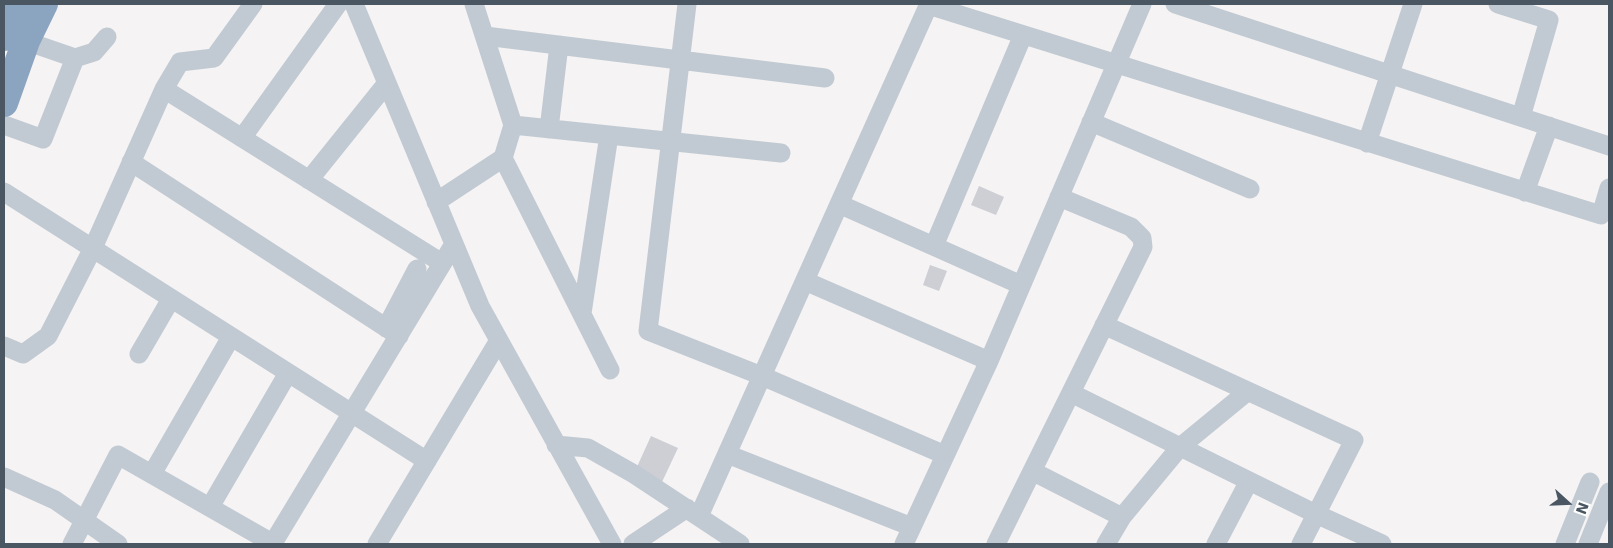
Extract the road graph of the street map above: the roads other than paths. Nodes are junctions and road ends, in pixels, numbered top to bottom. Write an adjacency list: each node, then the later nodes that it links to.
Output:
1 (16, 4): 14 (highway)
2 (44, 4): 14 (highway)
3 (253, 4): 24 (street)
4 (338, 4): 33 (street)
5 (354, 4): 23 (street)
6 (474, 4): 15 (street)
7 (688, 4): 19 (street)
8 (928, 4): 13 (street); 47 (street)
9 (1142, 4): 20 (street)
10 (1175, 4): 21 (street)
11 (1413, 4): 21 (street)
12 (1498, 4): 26 (street)
13 (1024, 35): 20 (street); 49 (street)
14 (10, 36): 18 (street); 25 (highway)
15 (484, 36): 17 (street); 29 (street)
16 (107, 37): 18 (street)
17 (558, 45): 19 (street); 31 (street)
18 (75, 58): 28 (street)
19 (681, 60): 22 (street); 34 (street)
20 (1116, 64): 27 (street); 35 (street)
21 (1390, 74): 26 (street); 35 (street)
22 (825, 78)
23 (387, 83): 40 (street); 46 (street)
24 (164, 90): 33 (street); 39 (street)
25 (4, 103)
26 (1521, 117): 30 (street)
27 (1091, 122): 42 (street); 45 (street)
28 (4, 125)
29 (513, 125): 31 (street); 38 (street)
30 (1549, 126): 36 (street); 44 (street)
31 (549, 129): 32 (street)
32 (609, 135): 34 (street); 56 (street)
33 (242, 138): 40 (street)
34 (671, 142): 37 (street); 66 (street)
35 (1367, 143): 44 (street)
36 (1609, 146)
37 (781, 153)
38 (503, 158): 46 (street); 56 (street)
39 (131, 162): 50 (street); 58 (street)
40 (309, 180): 51 (street)
41 (1609, 188): 44 (street)
42 (1250, 189)
43 (4, 192): 50 (street)
44 (1525, 192)
45 (1059, 197): 54 (street); 57 (street)
46 (436, 202): 48 (street)
47 (839, 204): 49 (street); 53 (street)
48 (454, 244): 51 (street); 60 (street)
49 (934, 246): 54 (street)
50 (93, 248): 55 (street); 61 (street)
51 (442, 263): 58 (street)
52 (417, 269): 58 (street)
53 (805, 281): 63 (street); 66 (street)
54 (1021, 285): 63 (street)
55 (171, 298): 59 (street); 62 (street)
56 (582, 313): 64 (street)
57 (1104, 325): 67 (street); 68 (street)
58 (392, 332): 69 (street)
59 (231, 337): 65 (street); 76 (street)
60 (498, 342): 70 (street); 74 (street)
61 (4, 346)
62 (139, 354)
63 (988, 361): 73 (street)
64 (610, 370)
65 (288, 373): 69 (street); 81 (street)
66 (762, 376): 72 (street); 73 (street)
67 (1247, 392): 71 (street); 83 (street)
68 (1071, 393): 71 (street); 75 (street)
69 (353, 414): 74 (street); 89 (street)
70 (556, 445): 82 (street); 91 (street)
71 (1180, 447): 78 (street); 84 (street)
72 (727, 454): 82 (street); 86 (street)
73 (945, 455): 86 (street)
74 (427, 461): 90 (street)
75 (1032, 471): 84 (street); 95 (street)
76 (152, 474): 81 (street); 85 (street)
77 (4, 477): 85 (street)
78 (1248, 481): 83 (street); 97 (street)
79 (1590, 482): 100 (street)
80 (1609, 492): 101 (street)
81 (210, 508): 89 (street)
82 (693, 512): 92 (street); 93 (street)
83 (1316, 514): 98 (street); 99 (street)
84 (1122, 517): 96 (street)
85 (85, 522): 87 (street); 88 (street)
86 (912, 527): 94 (street)
87 (72, 544)
88 (118, 544)
89 (274, 544)
90 (376, 544)
91 (612, 544)
92 (633, 544)
93 (740, 544)
94 (904, 544)
95 (996, 544)
96 (1106, 544)
97 (1216, 544)
98 (1301, 544)
99 (1382, 544)
100 (1565, 544)
101 (1588, 544)

